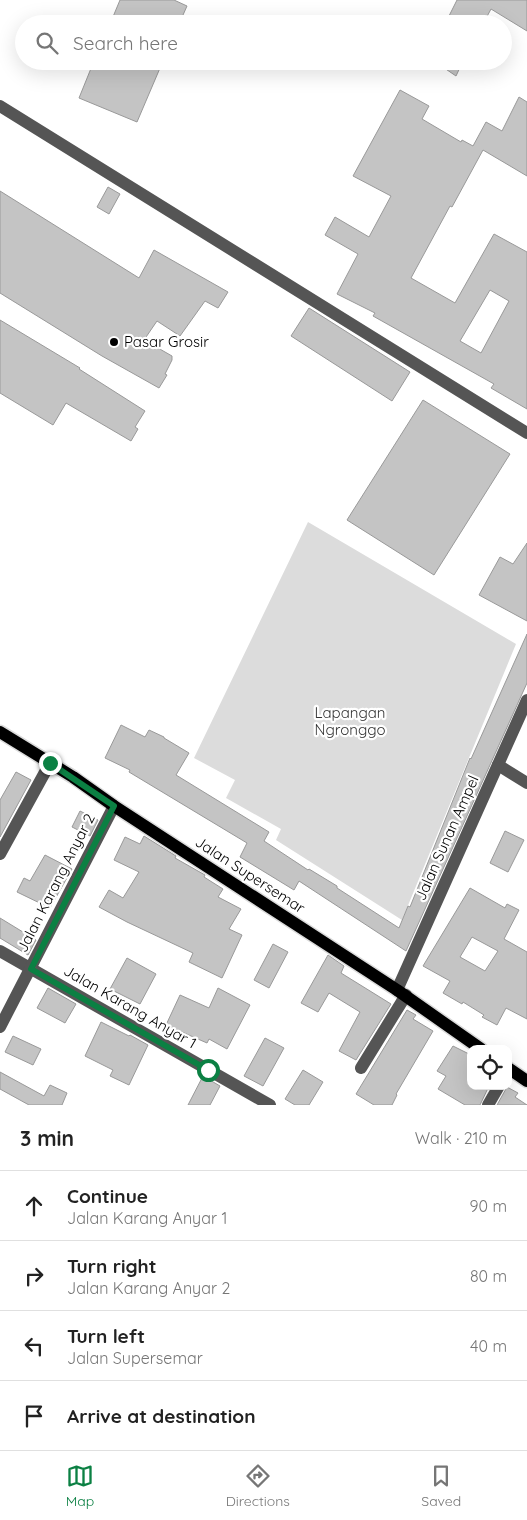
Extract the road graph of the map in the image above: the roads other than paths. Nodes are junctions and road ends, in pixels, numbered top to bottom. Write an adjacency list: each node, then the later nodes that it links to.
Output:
1 (0, 106): 2 (street)
2 (527, 433)
3 (527, 700): 6 (street, Jalan Sunan Ampel)
4 (0, 732): 5 (main road, Jalan Supersemar)
5 (50, 763): 8 (main road, Jalan Supersemar); 9 (street)
6 (498, 765): 7 (street); 12 (street, Jalan Sunan Ampel)
7 (527, 783)
8 (114, 806): 11 (street, Jalan Karang Anyar 2); 12 (main road, Jalan Supersemar)
9 (0, 854)
10 (0, 950): 11 (street, Jalan Karang Anyar 1)
11 (31, 969): 13 (street, Jalan Karang Anyar 2); 19 (street, Jalan Karang Anyar 1)
12 (402, 992): 14 (main road, Jalan Supersemar); 15 (street, Jalan Sunan Ampel)
13 (0, 1027)
14 (475, 1045)
15 (360, 1068)
16 (512, 1071): 17 (main road)
17 (527, 1081)
18 (497, 1090): 20 (street)
19 (270, 1105)
20 (488, 1105)

